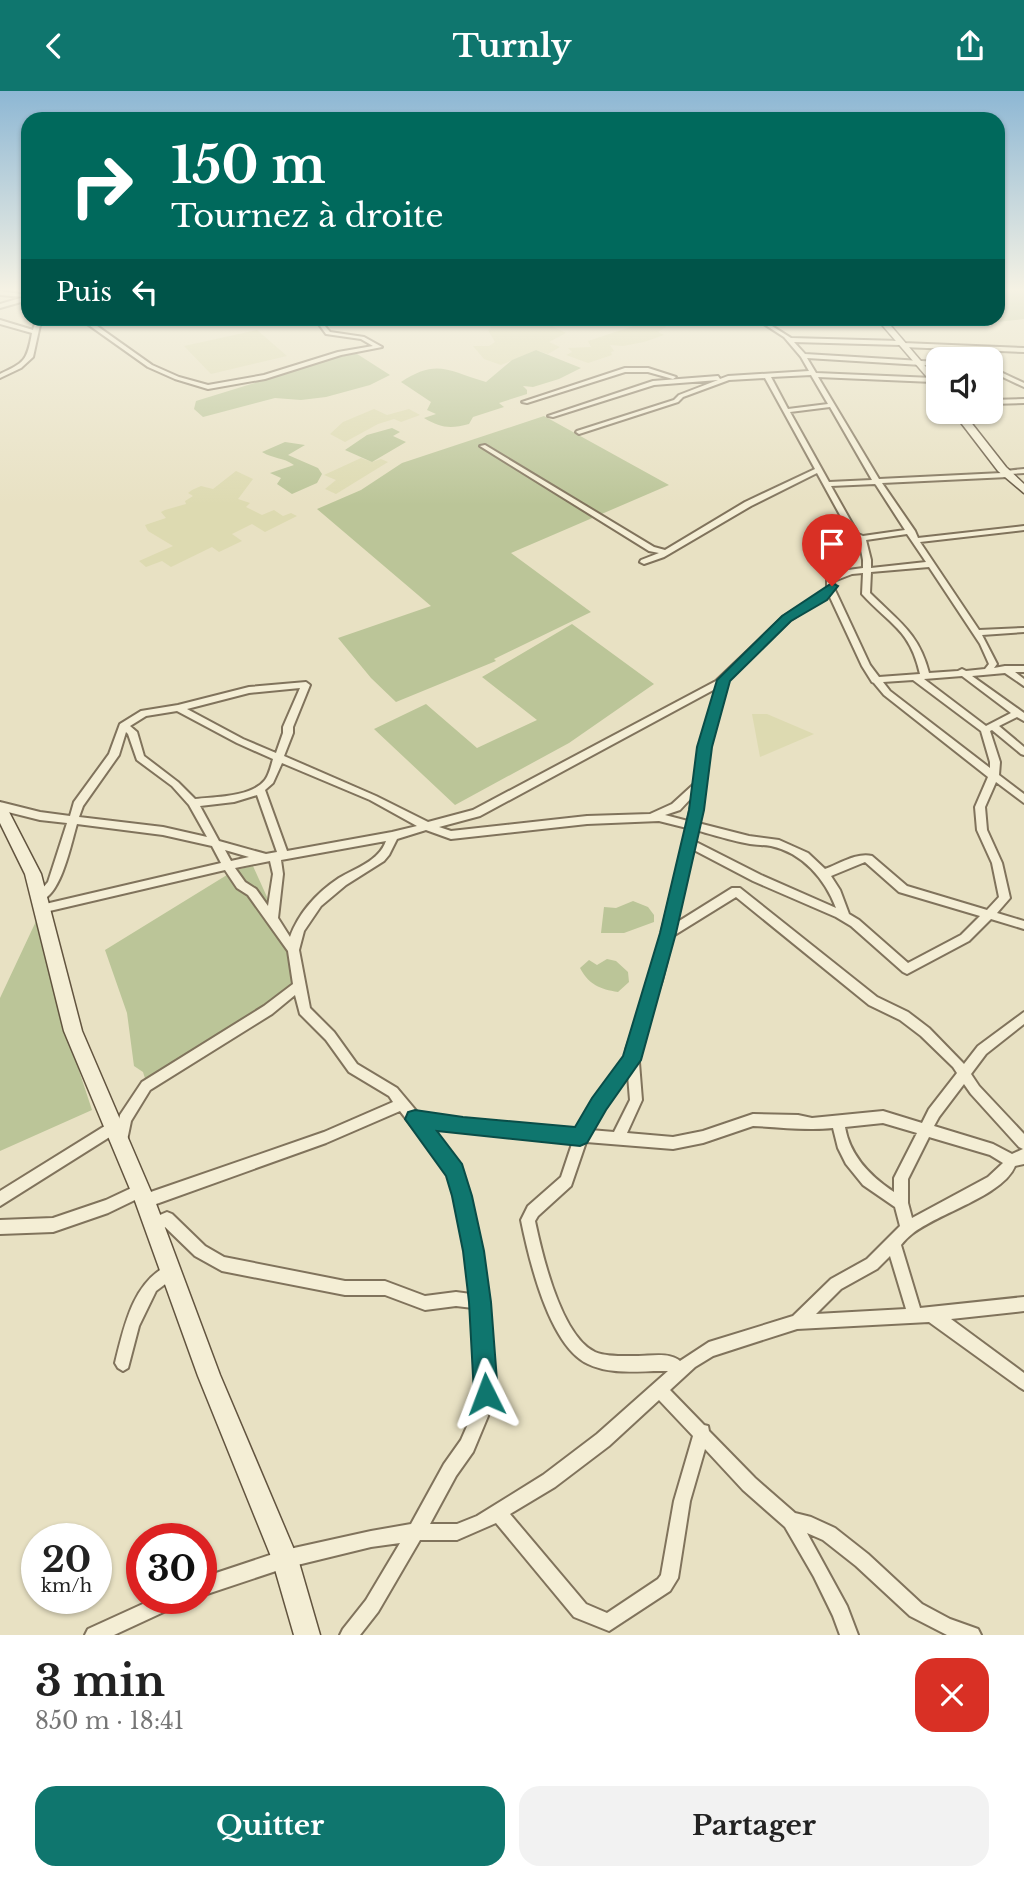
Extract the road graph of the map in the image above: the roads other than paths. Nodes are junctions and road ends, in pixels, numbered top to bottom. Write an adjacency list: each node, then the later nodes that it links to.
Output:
1 (25, 361): 11 (street)
2 (142, 361): 3 (street)
3 (308, 361)
4 (806, 361): 9 (street)
5 (900, 361): 6 (street)
6 (918, 362): 7 (street); 8 (street)
7 (926, 363)
8 (926, 372)
9 (814, 374): 12 (street); 15 (street); 20 (street)
10 (1003, 375): 16 (street)
11 (0, 376)
12 (767, 376): 13 (street); 21 (street)
13 (727, 378): 14 (street); 24 (street)
14 (680, 379): 18 (street); 22 (street)
15 (926, 383)
16 (1024, 385)
17 (1024, 401): 19 (street)
18 (524, 402)
19 (1003, 402)
20 (833, 405): 21 (street); 29 (street)
21 (786, 411): 26 (street)
22 (551, 416)
23 (967, 424): 28 (street)
24 (579, 432)
25 (483, 446): 36 (street)
26 (819, 470): 30 (street); 36 (street)
27 (1024, 471): 28 (street)
28 (1007, 474): 29 (street); 31 (street)
29 (877, 482): 30 (street); 33 (street)
30 (827, 484): 34 (street)
31 (1024, 490)
32 (1024, 528): 35 (street)
33 (911, 531): 34 (street); 35 (street)
34 (862, 538): 39 (street)
35 (917, 540): 38 (street)
36 (666, 552): 37 (street)
37 (643, 562)
38 (931, 564): 39 (street); 42 (street)
39 (866, 570): 40 (street); 47 (street)
40 (831, 590): 48 (street); 49 (street)
41 (1024, 630): 42 (street)
42 (977, 633): 45 (street)
43 (1005, 669): 44 (street); 45 (street); 50 (street)
44 (1024, 669)
45 (989, 670): 46 (street)
46 (962, 672): 47 (street); 52 (street)
47 (920, 675): 49 (street); 54 (street)
48 (724, 680): 58 (street); 66 (street)
49 (875, 680): 57 (street)
50 (1024, 683)
51 (178, 708): 53 (street); 56 (street); 56 (street)
52 (1021, 716): 54 (street)
53 (123, 726): 61 (street); 64 (street)
54 (989, 728): 55 (street); 57 (street)
55 (1024, 751)
56 (279, 757): 59 (street); 66 (street)
57 (994, 775): 60 (street); 76 (street)
58 (697, 786): 63 (street); 65 (street)
59 (260, 790): 61 (street); 70 (street)
60 (1024, 799)
61 (193, 803): 68 (street)
62 (0, 807): 64 (street); 75 (street)
63 (648, 817): 65 (street); 66 (street)
64 (73, 820): 68 (street); 75 (street)
65 (693, 824): 69 (street); 72 (street)
66 (428, 827): 67 (street)
67 (391, 836): 70 (street); 81 (street)
68 (214, 842): 70 (street); 71 (street)
69 (689, 843): 73 (street); 80 (street)
70 (275, 857): 71 (street); 78 (street)
71 (228, 865): 75 (street); 78 (street)
72 (824, 874): 76 (street); 77 (street)
73 (757, 878): 74 (street); 77 (street)
74 (736, 891): 80 (street); 85 (street)
75 (40, 904): 90 (street)
76 (986, 914): 77 (street); 79 (street)
77 (845, 917)
78 (272, 919): 81 (street)
79 (1024, 925)
80 (668, 933): 84 (street)
81 (293, 950): 82 (street)
82 (299, 986): 86 (street); 90 (street)
83 (1024, 1017): 85 (street)
84 (631, 1060): 91 (street); 92 (street)
85 (964, 1072): 89 (street); 93 (street)
86 (403, 1104): 87 (street); 95 (street)
87 (415, 1119): 91 (street); 103 (street)
88 (838, 1121): 89 (street); 92 (street); 97 (street)
89 (927, 1129): 94 (street); 97 (street)
90 (117, 1136): 95 (street); 96 (street)
91 (580, 1136): 92 (street); 108 (street)
92 (618, 1138)
93 (1024, 1143)
94 (1017, 1157): 100 (street)
95 (143, 1196): 98 (street); 99 (street)
96 (0, 1199)
97 (901, 1203): 100 (street)
98 (153, 1225): 102 (street); 103 (street)
99 (0, 1227)
100 (908, 1228): 101 (street)
101 (893, 1243): 105 (street); 106 (street)
102 (171, 1271): 107 (street); 115 (street)
103 (480, 1302): 114 (street)
104 (1024, 1304): 105 (street)
105 (923, 1315): 106 (street); 109 (street)
106 (797, 1322): 108 (street)
107 (123, 1363)
108 (680, 1372): 110 (street)
109 (1024, 1382)
110 (660, 1390): 111 (street); 112 (street)
111 (702, 1432): 112 (street); 113 (street)
112 (498, 1512): 114 (street)
113 (791, 1521): 121 (street); 122 (street)
114 (416, 1532): 115 (street); 120 (street)
115 (285, 1559): 116 (street); 119 (street)
116 (217, 1582)
117 (140, 1614): 118 (street)
118 (94, 1635)
119 (307, 1635)
120 (349, 1635)
121 (849, 1635)
122 (972, 1635)

